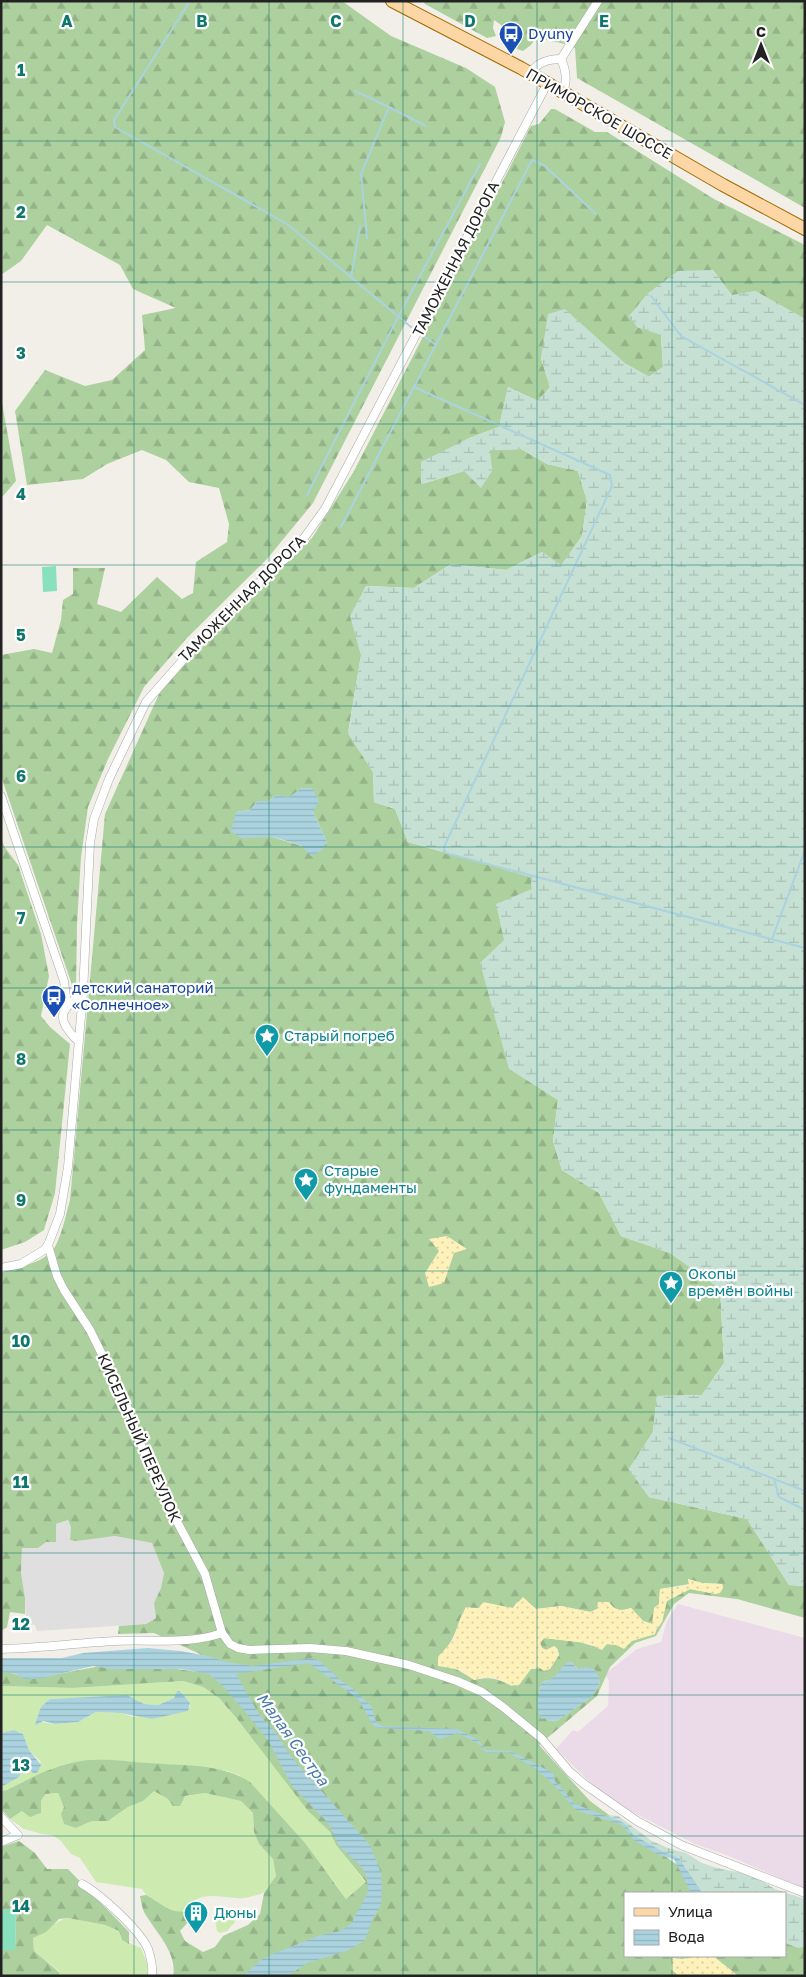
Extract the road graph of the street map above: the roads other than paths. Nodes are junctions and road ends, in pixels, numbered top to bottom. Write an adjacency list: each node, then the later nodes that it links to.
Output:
1 (392, 1): 4 (main road, ПРИМОРСКОЕ ШОССЕ)
2 (598, 1): 3 (street)
3 (561, 59): 4 (street); 6 (street)
4 (530, 74): 5 (main road, ПРИМОРСКОЕ ШОССЕ)
5 (547, 84): 6 (main road, ПРИМОРСКОЕ ШОССЕ); 9 (street, ТАМОЖЕННАЯ ДОРОГА)
6 (562, 93): 7 (main road, ПРИМОРСКОЕ ШОССЕ)
7 (805, 229)
8 (1, 796): 10 (street)
9 (83, 994): 10 (street); 11 (street, ТАМОЖЕННАЯ ДОРОГА)
10 (67, 1004): 11 (street)
11 (78, 1040): 12 (street, ТАМОЖЕННАЯ ДОРОГА)
12 (48, 1245): 13 (street); 14 (street, КИСЕЛЬНЫЙ ПЕРЕУЛОК)
13 (1, 1268)
14 (222, 1634): 15 (street); 19 (street)
15 (1, 1649)
16 (1, 1817): 17 (street)
17 (1, 1842)
18 (82, 1884): 20 (street)
19 (805, 1893)
20 (152, 1976)

